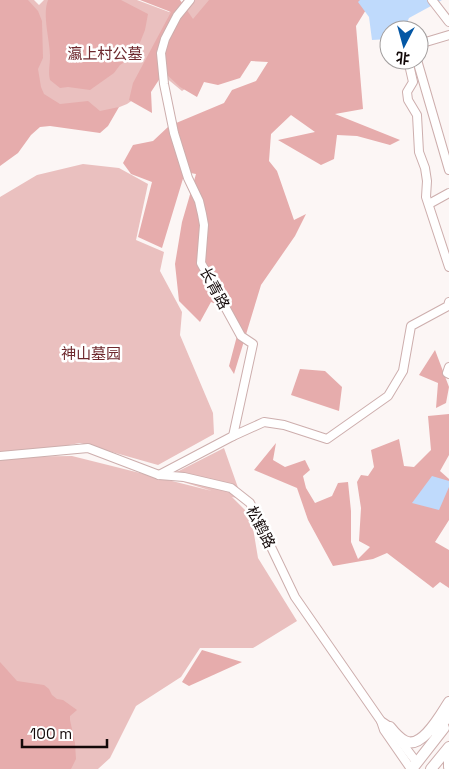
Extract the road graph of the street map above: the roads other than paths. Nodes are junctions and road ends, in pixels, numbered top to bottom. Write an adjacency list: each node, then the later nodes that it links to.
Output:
1 (190, 0): 15 (street, 长青路)
2 (432, 0): 3 (street)
3 (449, 22)
4 (449, 35): 5 (street)
5 (429, 41)
6 (411, 70): 10 (street)
7 (420, 70): 8 (street)
8 (449, 170)
9 (449, 193): 10 (street)
10 (429, 204): 11 (street)
11 (449, 267)
12 (449, 302): 15 (street)
13 (449, 367): 14 (street)
14 (449, 374)
15 (233, 436): 17 (street)
16 (0, 456): 17 (street, 松鹤路)
17 (159, 475): 20 (street, 松鹤路)
18 (449, 702): 23 (main road)
19 (449, 715): 23 (main road)
20 (381, 720): 22 (street, 松鹤路); 27 (street, 松鹤路)
21 (449, 722): 27 (main road)
22 (390, 727): 23 (main road); 27 (street, 松鹤路)
23 (403, 740)
24 (449, 747): 28 (main road)
25 (449, 752): 26 (main road)
26 (449, 767)
27 (416, 768)
28 (431, 769)

